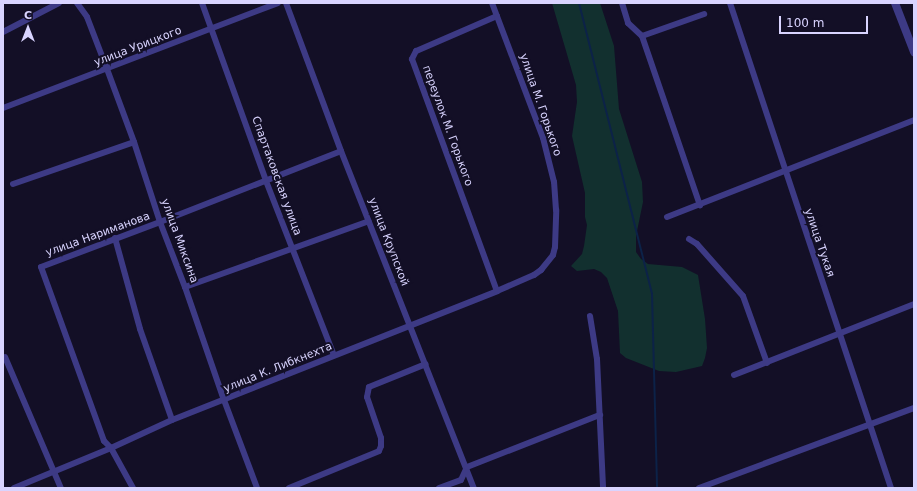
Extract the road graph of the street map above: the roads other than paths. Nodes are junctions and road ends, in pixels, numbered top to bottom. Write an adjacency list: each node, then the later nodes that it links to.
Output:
1 (59, 3): 13 (street)
2 (77, 3): 16 (street, улица Миксина)
3 (202, 3): 12 (street, Спартаковская улица)
4 (278, 3): 12 (street, улица Урицкого)
5 (286, 3): 20 (street, улица Крупской)
6 (492, 3): 11 (street, улица М. Горького)
7 (622, 3): 14 (street)
8 (730, 3): 21 (street, улица Тукая)
9 (895, 3): 15 (street)
10 (704, 14): 14 (street)
11 (497, 16): 31 (street, улица М. Горького); 33 (street, переулок М. Горького)
12 (212, 29): 16 (street, улица Урицкого); 22 (street, Спартаковская улица)
13 (3, 32)
14 (642, 36): 24 (street)
15 (914, 52)
16 (107, 69): 17 (street, улица Урицкого); 19 (street, улица Миксина)
17 (3, 108)
18 (914, 120): 21 (street)
19 (134, 142): 23 (street); 27 (street, улица Миксина)
20 (341, 151): 22 (street, улица Нариманова); 26 (street, улица Крупской)
21 (785, 172): 24 (street); 37 (street, улица Тукая)
22 (266, 181): 27 (street, улица Нариманова); 30 (street, Спартаковская улица)
23 (13, 184)
24 (700, 205): 25 (street)
25 (667, 217)
26 (369, 221): 30 (street); 36 (street, улица Крупской)
27 (160, 222): 28 (street, улица Нариманова); 32 (street, улица Миксина)
28 (115, 238): 46 (street); 48 (street, улица Нариманова)
29 (689, 239): 40 (street)
30 (292, 250): 32 (street); 38 (street, Спартаковская улица)
31 (547, 263): 33 (street, улица К. Либкнехта)
32 (185, 287): 43 (street, улица Миксина)
33 (497, 291): 36 (street, улица К. Либкнехта)
34 (914, 304): 37 (street)
35 (590, 316): 45 (street)
36 (410, 325): 38 (street, улица К. Либкнехта); 41 (street, улица Крупской)
37 (839, 333): 40 (street); 47 (street, улица Тукая)
38 (334, 355): 43 (street, улица К. Либкнехта)
39 (5, 357): 50 (street)
40 (767, 363): 42 (street)
41 (426, 364): 49 (street, улица Крупской); 55 (street)
42 (734, 375)
43 (224, 400): 46 (street, улица К. Либкнехта); 54 (street, улица Миксина)
44 (914, 408): 47 (street)
45 (600, 415): 49 (street); 58 (street)
46 (172, 420): 48 (street, улица К. Либкнехта)
47 (869, 425): 59 (street); 60 (street, улица Тукая)
48 (111, 448): 50 (street, улица К. Либкнехта); 53 (street)
49 (467, 467): 56 (street); 57 (street, улица Крупской)
50 (53, 472): 51 (street, улица К. Либкнехта); 52 (street)
51 (14, 488)
52 (61, 488)
53 (133, 488)
54 (257, 488)
55 (289, 488)
56 (439, 488)
57 (474, 488)
58 (603, 488)
59 (699, 488)
60 (891, 488)

